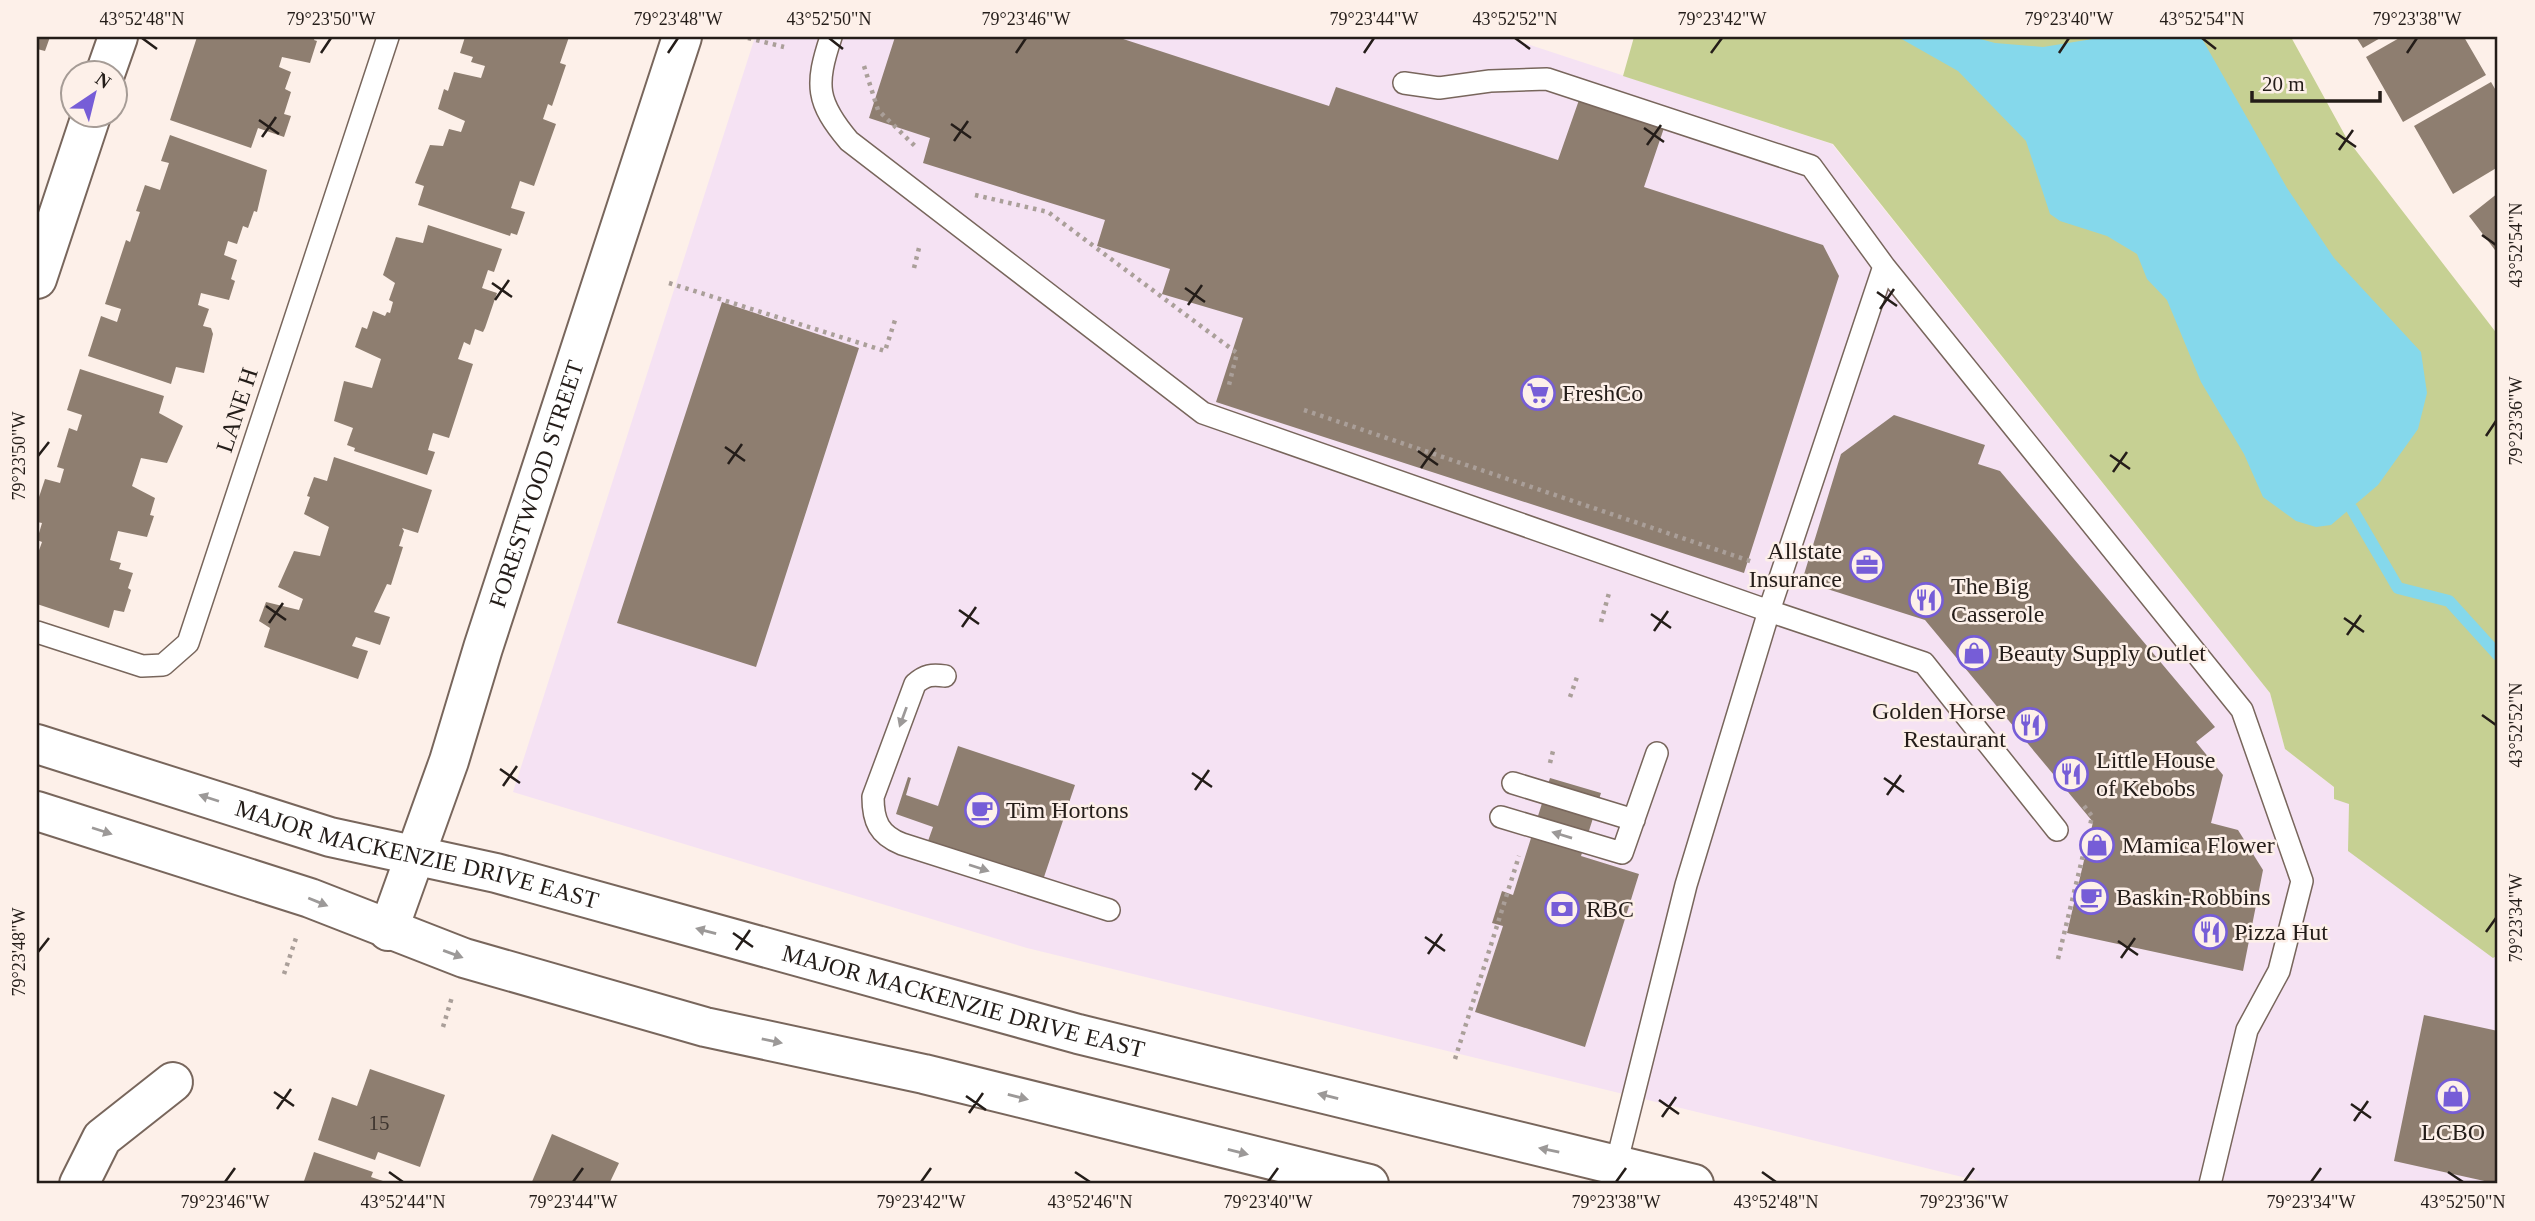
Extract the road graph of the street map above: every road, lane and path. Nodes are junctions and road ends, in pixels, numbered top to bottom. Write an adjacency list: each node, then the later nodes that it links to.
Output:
1 (118, 37): 7 (main road)
2 (388, 37): 26 (lane, LANE H)
3 (682, 37): 38 (main road, FORESTWOOD STREET)
4 (831, 37): 24 (lane)
5 (748, 38): 6 (path)
6 (784, 47)
7 (111, 60)
8 (864, 66): 11 (path)
9 (1404, 83): 15 (lane)
10 (84, 130): 12 (main road)
11 (922, 152)
12 (51, 192): 17 (main road)
13 (969, 193): 20 (path)
14 (920, 244): 16 (path)
15 (1884, 266): 24 (lane); 51 (lane)
16 (914, 268)
17 (37, 279)
18 (669, 283): 19 (path)
19 (896, 317)
20 (1242, 389)
21 (1295, 407): 22 (path)
22 (1750, 570)
23 (1609, 593): 25 (path)
24 (1769, 611): 36 (lane); 47 (lane)
25 (1601, 622)
26 (37, 632)
27 (1578, 674): 29 (path)
28 (945, 676): 39 (lane, one-way to 39)
29 (1570, 697)
30 (37, 744): 38 (main road, MAJOR MACKENZIE DRIVE EAST, one-way to 30)
31 (1657, 753): 35 (lane)
32 (1513, 783): 35 (lane)
33 (37, 811): 40 (main road, one-way to 40)
34 (1501, 817): 35 (lane, one-way to 34)
35 (1634, 820)
36 (2057, 831)
37 (1522, 846): 45 (path)
38 (416, 855): 40 (main road, FORESTWOOD STREET); 47 (main road, MAJOR MACKENZIE DRIVE EAST, one-way to 38)
39 (1109, 910)
40 (388, 931): 49 (main road, one-way to 49)
41 (296, 938): 42 (path)
42 (284, 974)
43 (455, 986): 44 (path)
44 (443, 1027)
45 (1455, 1059)
46 (173, 1082): 48 (main road)
47 (1613, 1174): 50 (main road, MAJOR MACKENZIE DRIVE EAST)
48 (79, 1184)
49 (1369, 1184)
50 (1694, 1184)
51 (2210, 1184)

